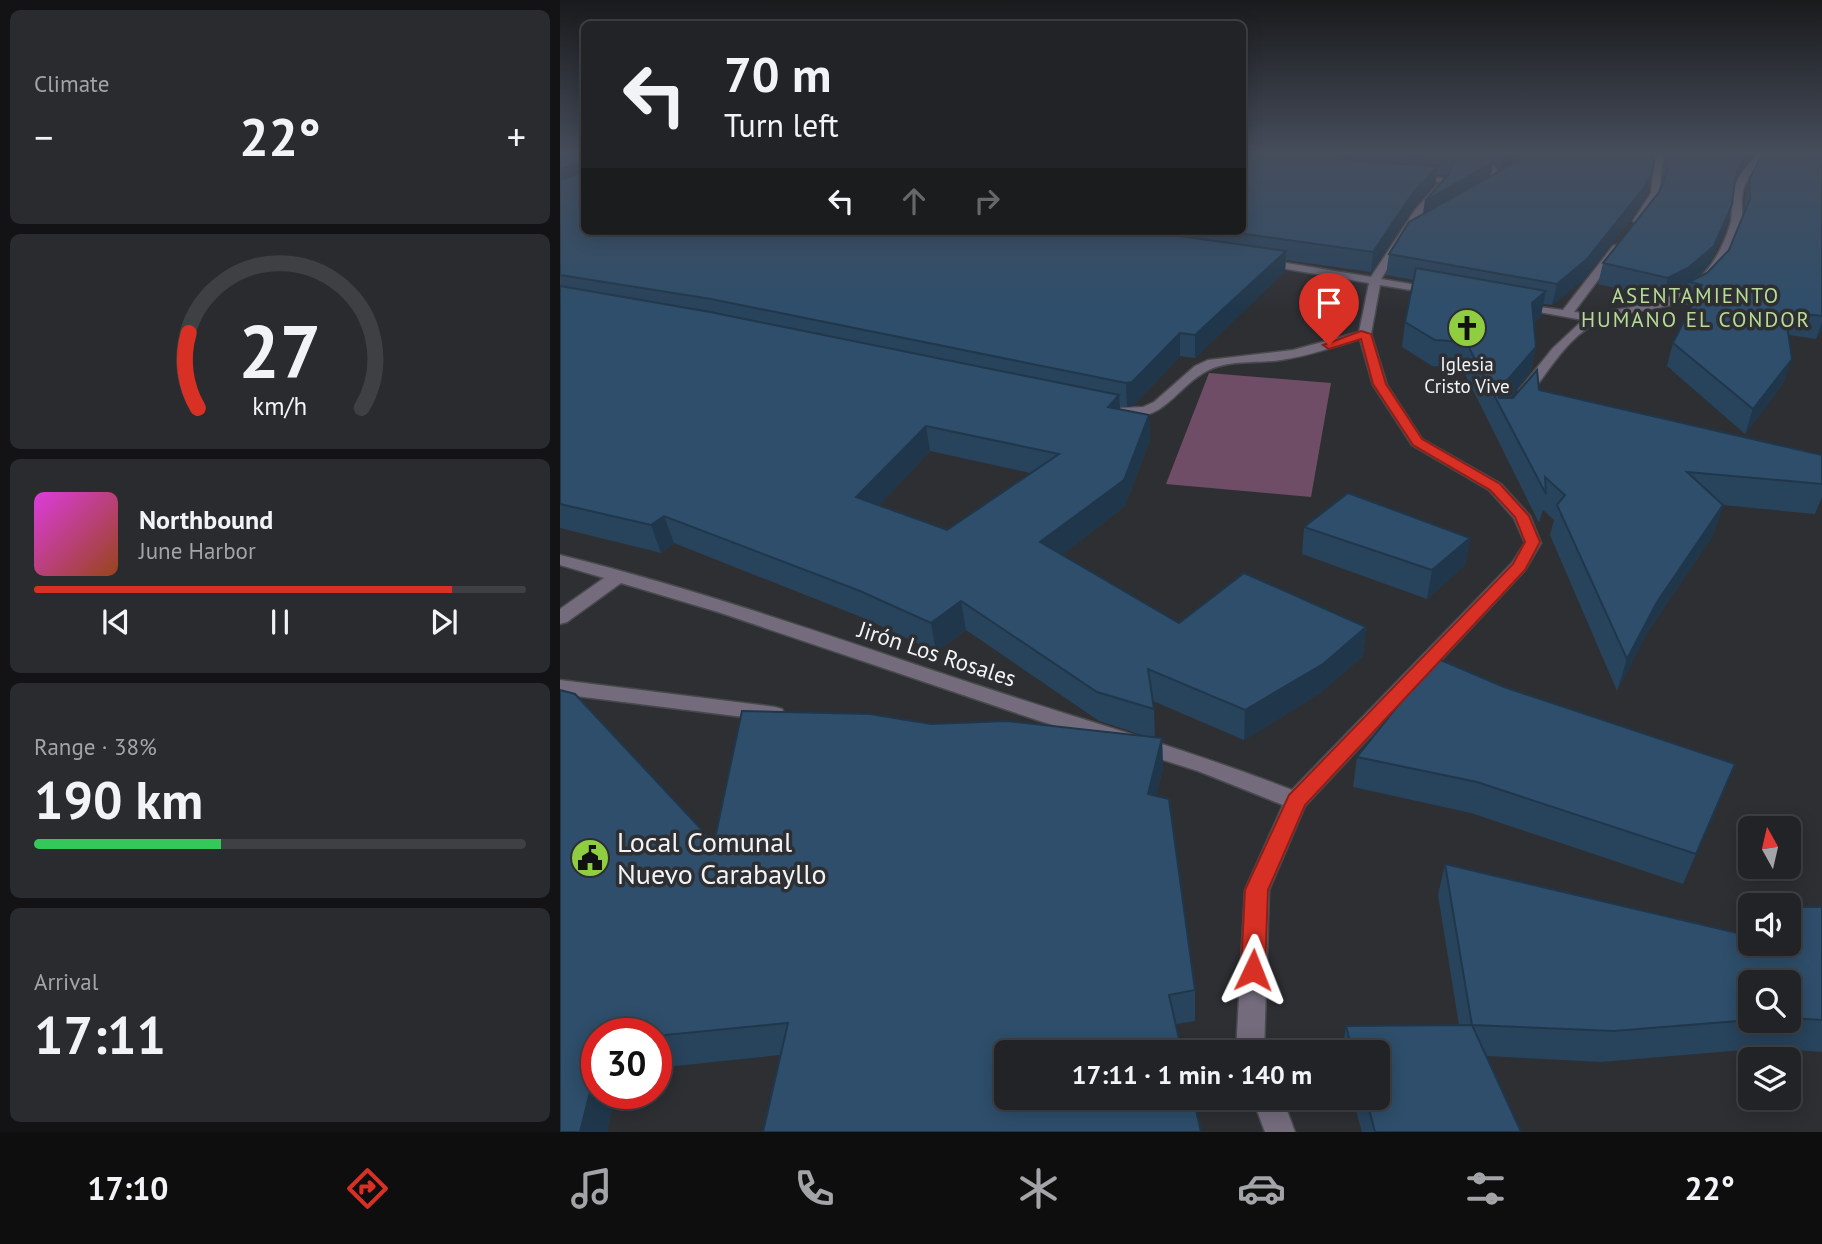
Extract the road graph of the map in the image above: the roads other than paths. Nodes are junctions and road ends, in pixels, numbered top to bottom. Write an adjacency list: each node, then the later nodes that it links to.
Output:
1 (1424, 206): 6 (street)
2 (1648, 206): 5 (street)
3 (1737, 206): 13 (street)
4 (1424, 226): 6 (street)
5 (1631, 230)
6 (1403, 239): 9 (street)
7 (1623, 240): 12 (street)
8 (1253, 261): 9 (street)
9 (1375, 279): 10 (street); 14 (street)
10 (1443, 292)
11 (1511, 304): 12 (street)
12 (1566, 314): 13 (street)
13 (1596, 319): 15 (street)
14 (1365, 334): 16 (street); 24 (street)
15 (1518, 400)
16 (1100, 409)
17 (560, 560): 18 (street, Jirón Los Rosales)
18 (618, 577): 19 (street); 23 (street, Jirón Los Rosales)
19 (560, 618)
20 (560, 687): 21 (street)
21 (789, 716)
22 (1033, 732): 23 (street)
23 (1099, 732): 24 (street, Jirón Los Rosales)
24 (1296, 801): 25 (street)
25 (1250, 1040)
26 (1272, 1110): 27 (street)
27 (1280, 1132)

